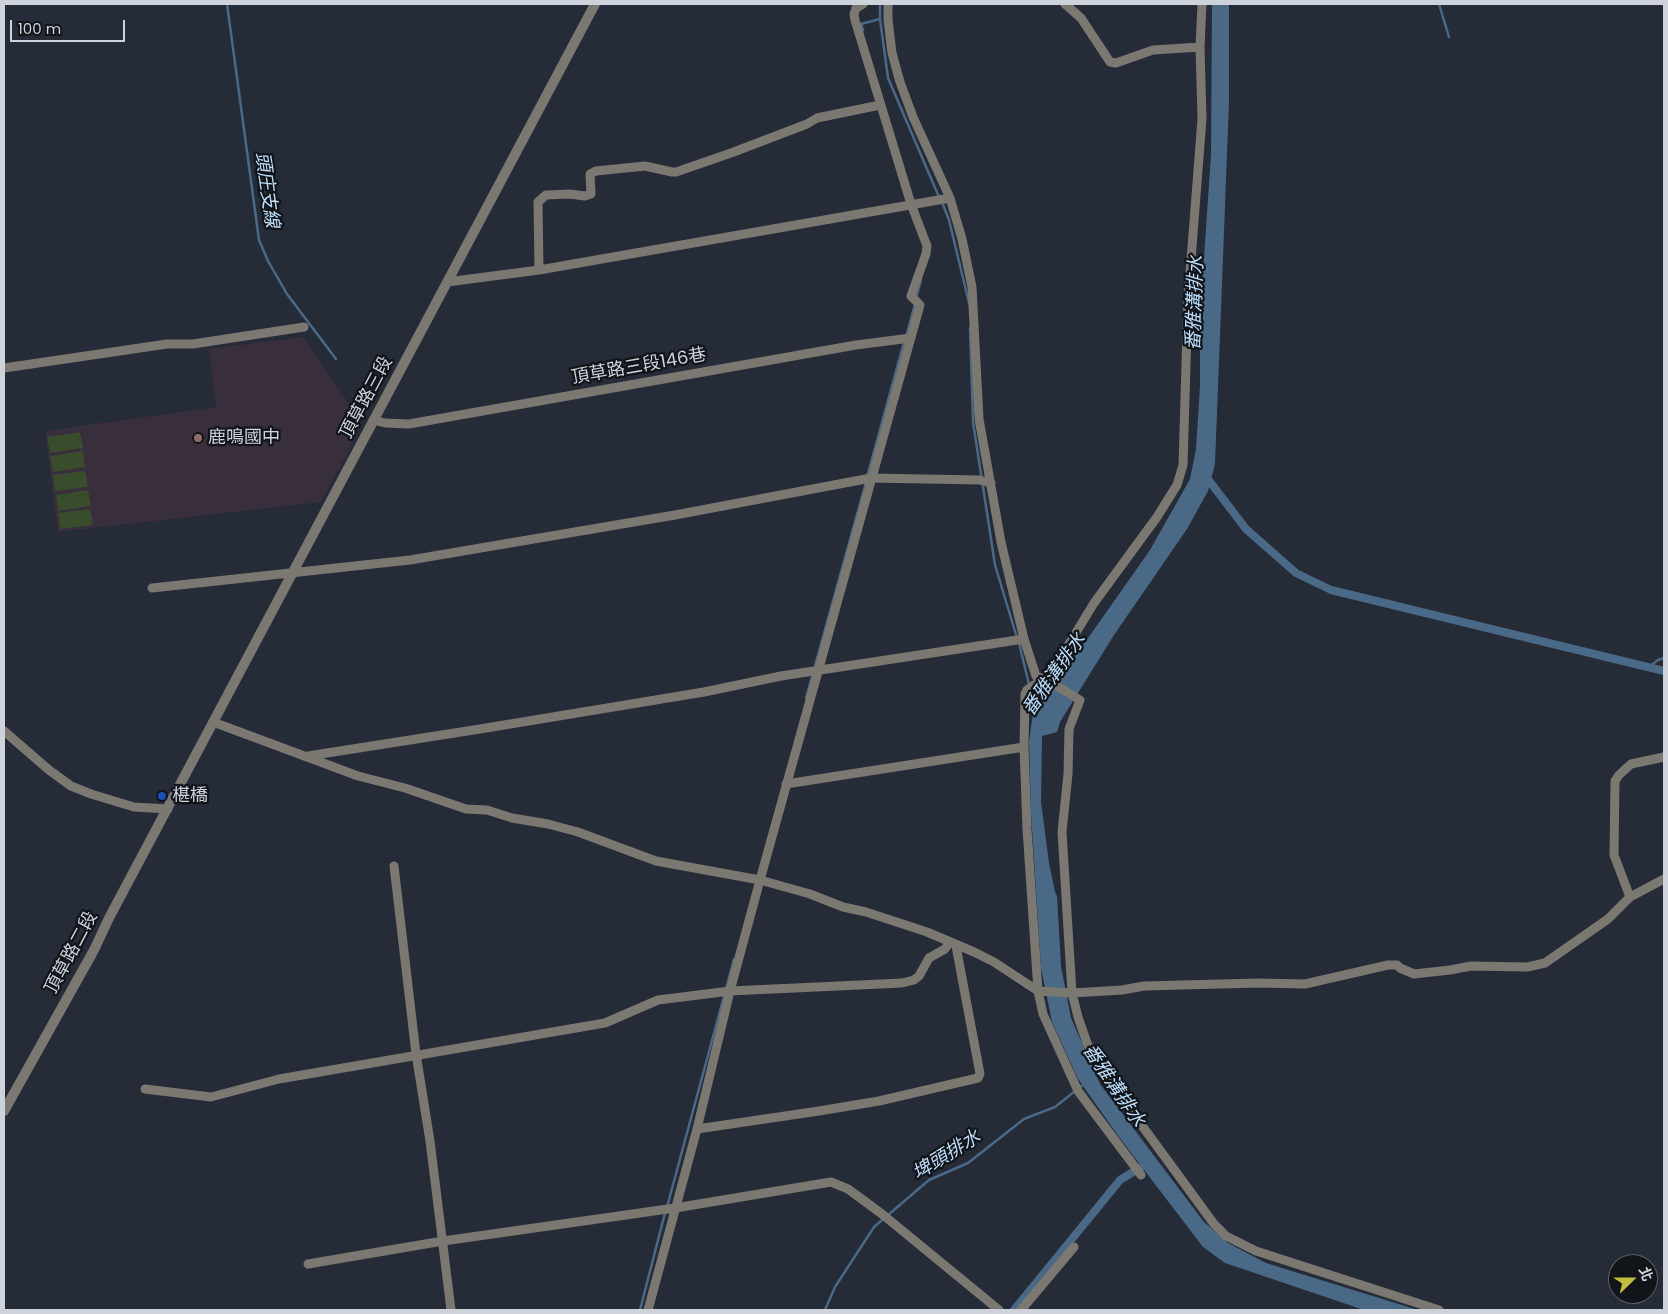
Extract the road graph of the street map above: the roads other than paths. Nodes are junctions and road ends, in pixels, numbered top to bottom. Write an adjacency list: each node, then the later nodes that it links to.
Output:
1 (595, 4): 11 (street, 頂草路三段)
2 (863, 4): 7 (street)
3 (888, 4): 8 (street)
4 (1065, 4): 6 (street)
5 (1202, 4): 6 (street)
6 (1200, 47): 22 (street)
7 (880, 105): 9 (street); 10 (street)
8 (950, 198): 9 (street); 17 (street)
9 (911, 204): 10 (street); 13 (street)
10 (539, 270): 11 (street)
11 (447, 282): 15 (street, 頂草路三段)
12 (304, 327): 14 (street)
13 (911, 338): 15 (street, 頂草路三段146巷); 16 (street)
14 (4, 368)
15 (374, 420): 18 (street, 頂草路三段)
16 (871, 478): 17 (street); 18 (street); 21 (street)
17 (985, 482): 20 (street)
18 (293, 573): 19 (street); 23 (street, 頂草路三段)
19 (152, 588)
20 (1019, 639): 21 (street); 22 (street)
21 (819, 670): 26 (street); 28 (street)
22 (1047, 680): 25 (street); 37 (street)
23 (213, 722): 26 (street); 29 (street, 頂草路三段)
24 (4, 731): 29 (street)
25 (1024, 747): 28 (street); 35 (street)
26 (305, 757): 32 (street)
27 (1664, 757): 33 (street)
28 (786, 784): 32 (street)
29 (168, 809): 40 (street, 頂草路二段)
30 (394, 866): 38 (street)
31 (1664, 879): 33 (street)
32 (760, 880): 34 (street); 36 (street)
33 (1630, 897): 37 (street)
34 (953, 944): 35 (street); 36 (street); 41 (street)
35 (1038, 991): 37 (street); 42 (street)
36 (730, 992): 38 (street); 41 (street)
37 (1072, 993): 51 (street)
38 (416, 1054): 39 (street); 44 (street)
39 (145, 1089)
40 (4, 1111)
41 (697, 1128): 43 (street)
42 (1140, 1175)
43 (675, 1208): 44 (street); 48 (street); 49 (street)
44 (443, 1241): 46 (street); 47 (street)
45 (1074, 1247): 50 (street)
46 (308, 1264)
47 (451, 1310)
48 (648, 1310)
49 (999, 1310)
50 (1021, 1310)
51 (1439, 1310)

